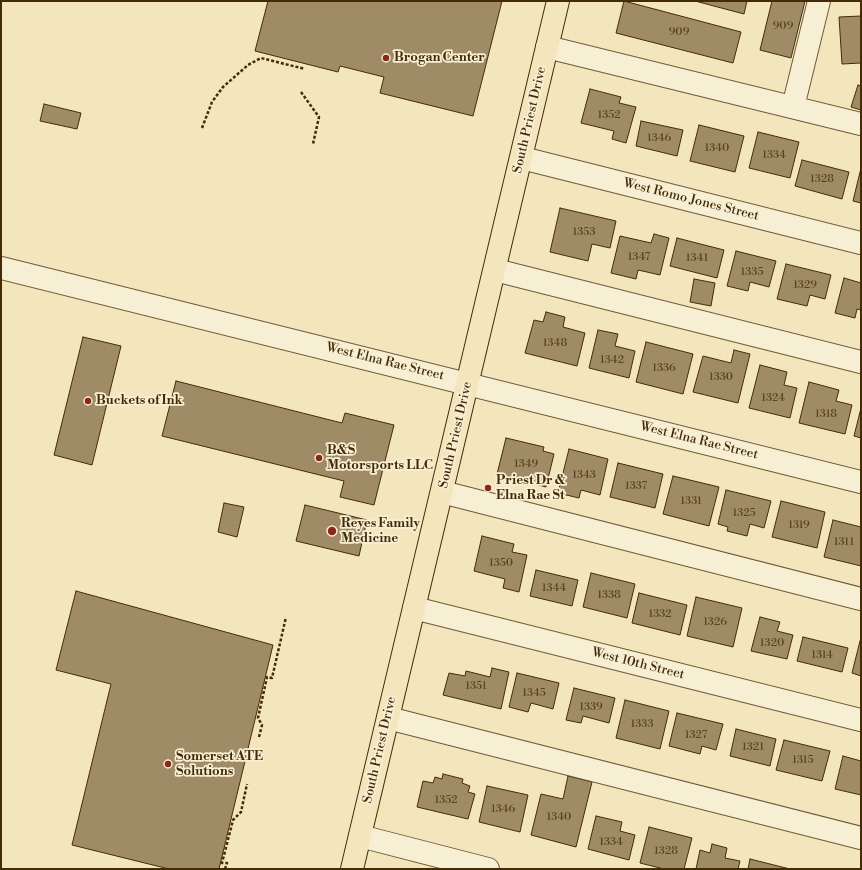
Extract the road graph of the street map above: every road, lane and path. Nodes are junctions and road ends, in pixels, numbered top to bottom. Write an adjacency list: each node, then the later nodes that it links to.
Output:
1 (558, 1): 3 (main road, South Priest Drive)
2 (819, 1): 6 (street)
3 (547, 47): 6 (street); 10 (main road, South Priest Drive)
4 (305, 69): 8 (path)
5 (301, 92): 9 (path)
6 (793, 107): 7 (street)
7 (861, 124)
8 (202, 128)
9 (313, 144)
10 (522, 158): 11 (street, West Romo Jones Street); 13 (main road, South Priest Drive)
11 (861, 243)
12 (1, 268): 15 (street, West Elna Rae Street)
13 (495, 270): 14 (street); 15 (main road, South Priest Drive)
14 (861, 362)
15 (468, 383): 16 (street, West Elna Rae Street); 17 (main road, South Priest Drive)
16 (861, 482)
17 (442, 492): 18 (street); 19 (main road, South Priest Drive)
18 (861, 599)
19 (414, 608): 21 (main road, South Priest Drive); 22 (street, West 10th Street)
20 (286, 617): 23 (path)
21 (388, 718): 25 (main road, South Priest Drive); 26 (street)
22 (861, 720)
23 (259, 738)
24 (247, 784): 27 (path)
25 (360, 836): 28 (main road, South Priest Drive); 29 (street)
26 (861, 838)
27 (225, 869)
28 (352, 869)
29 (488, 869)

